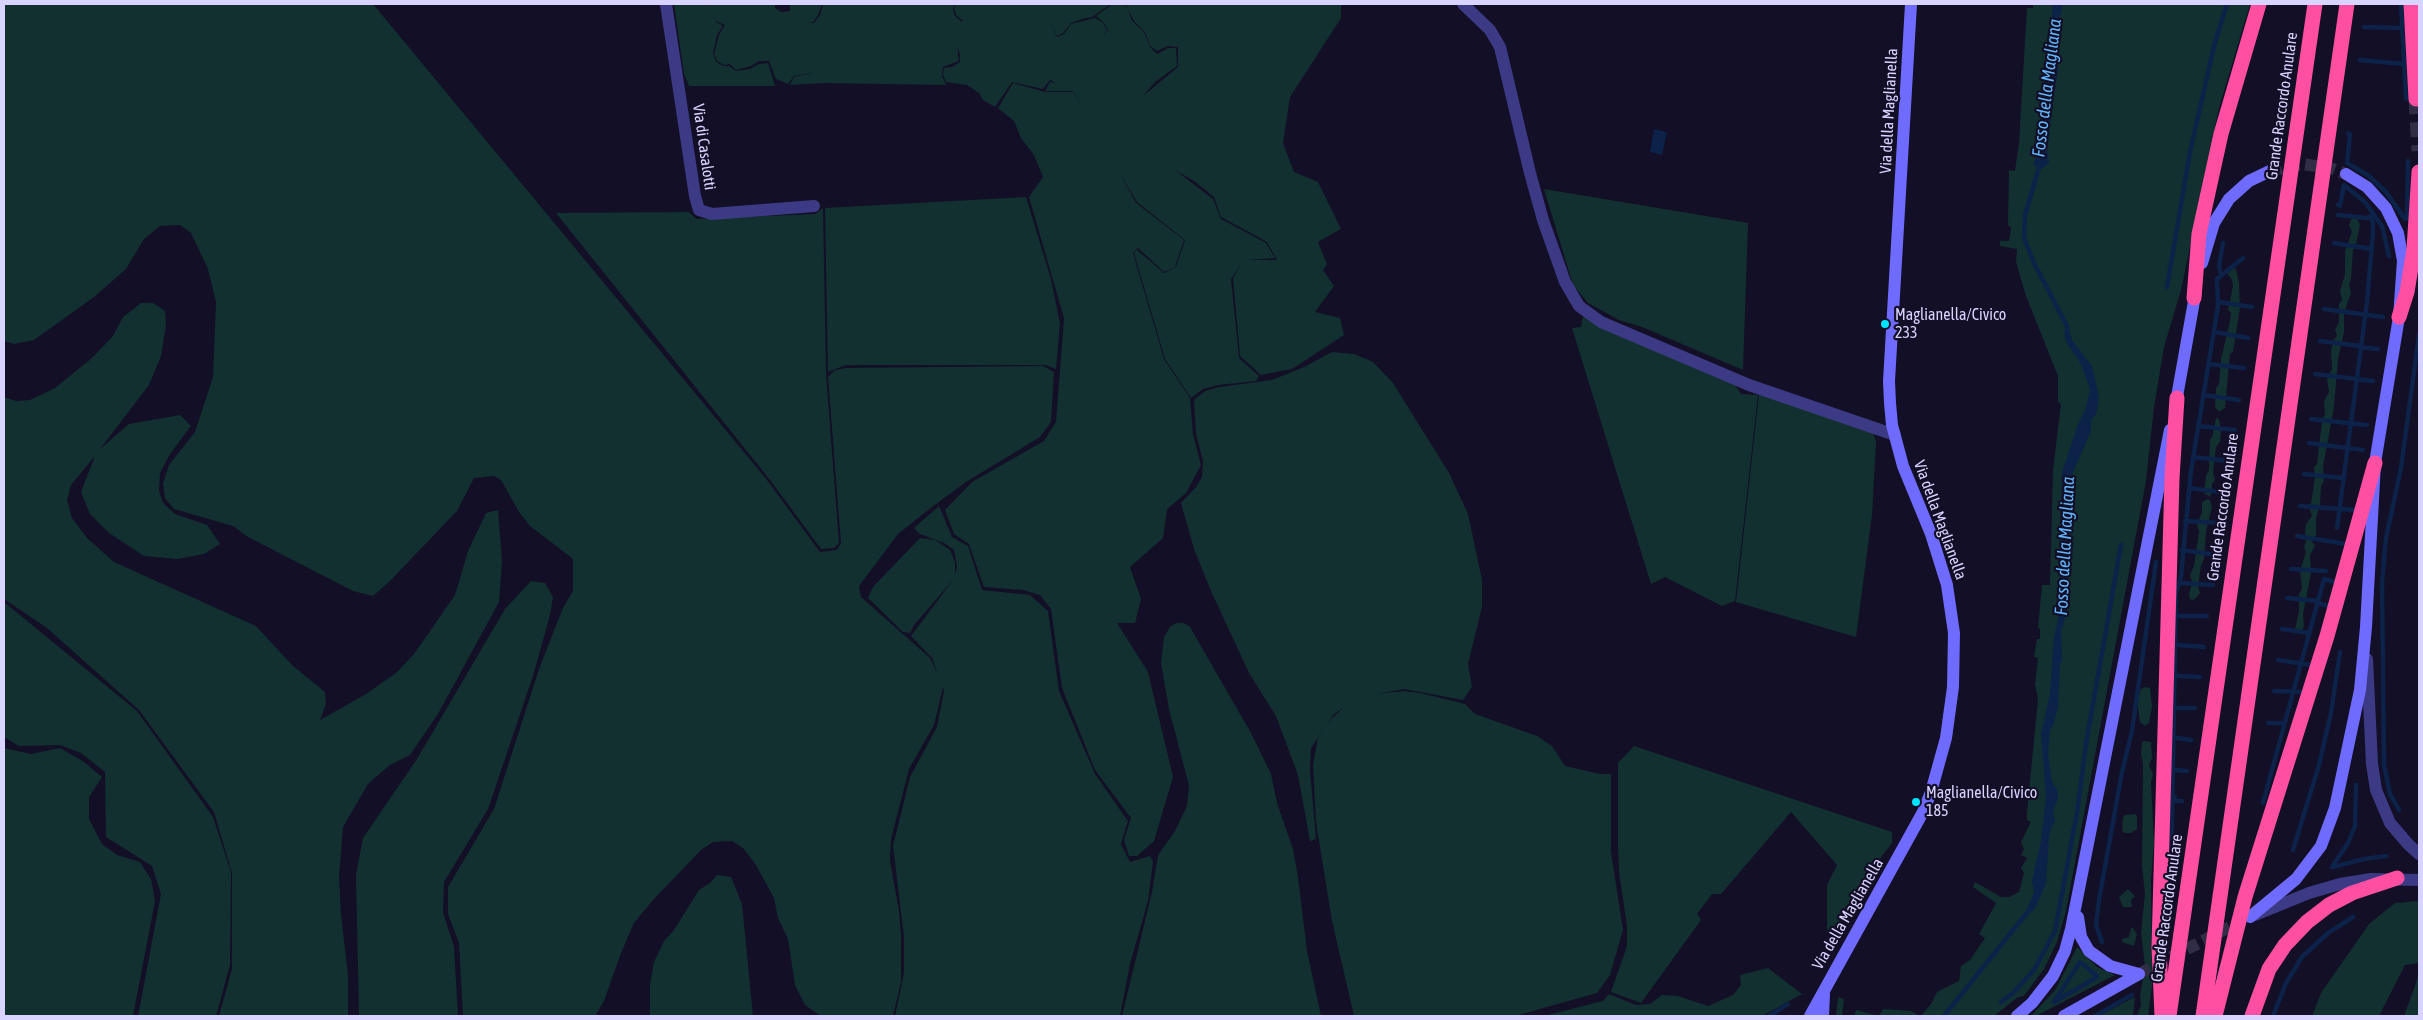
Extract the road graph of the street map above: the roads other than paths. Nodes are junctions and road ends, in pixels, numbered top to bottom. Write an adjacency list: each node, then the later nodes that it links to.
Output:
1 (666, 4): 12 (street, Via di Casalotti)
2 (1463, 4): 16 (street)
3 (1911, 4): 16 (main road, Via della Maglianella)
4 (2259, 4): 13 (highway)
5 (2315, 4): 30 (highway, Grande Raccordo Anulare)
6 (2347, 4): 31 (highway)
7 (2411, 4): 8 (highway)
8 (2416, 99)
9 (2270, 171): 13 (main road)
10 (2419, 172): 14 (highway)
11 (2346, 174): 14 (main road)
12 (814, 206)
13 (2194, 298): 15 (main road)
14 (2399, 318): 17 (main road)
15 (2177, 398): 22 (main road); 29 (highway)
16 (1895, 435): 24 (main road, Via della Maglianella)
17 (2375, 463): 18 (main road); 32 (highway)
18 (2366, 627): 19 (street); 23 (main road)
19 (2419, 854)
20 (2397, 878): 21 (street); 23 (street); 33 (highway)
21 (2419, 880)
22 (2079, 897): 27 (main road); 28 (main road)
23 (2250, 917)
24 (1824, 989): 25 (main road, Via della Maglianella); 26 (main road)
25 (1810, 1016)
26 (1823, 1016)
27 (2017, 1016)
28 (2064, 1016)
29 (2162, 1016)
30 (2169, 1016)
31 (2203, 1016)
32 (2215, 1016)
33 (2252, 1016)

